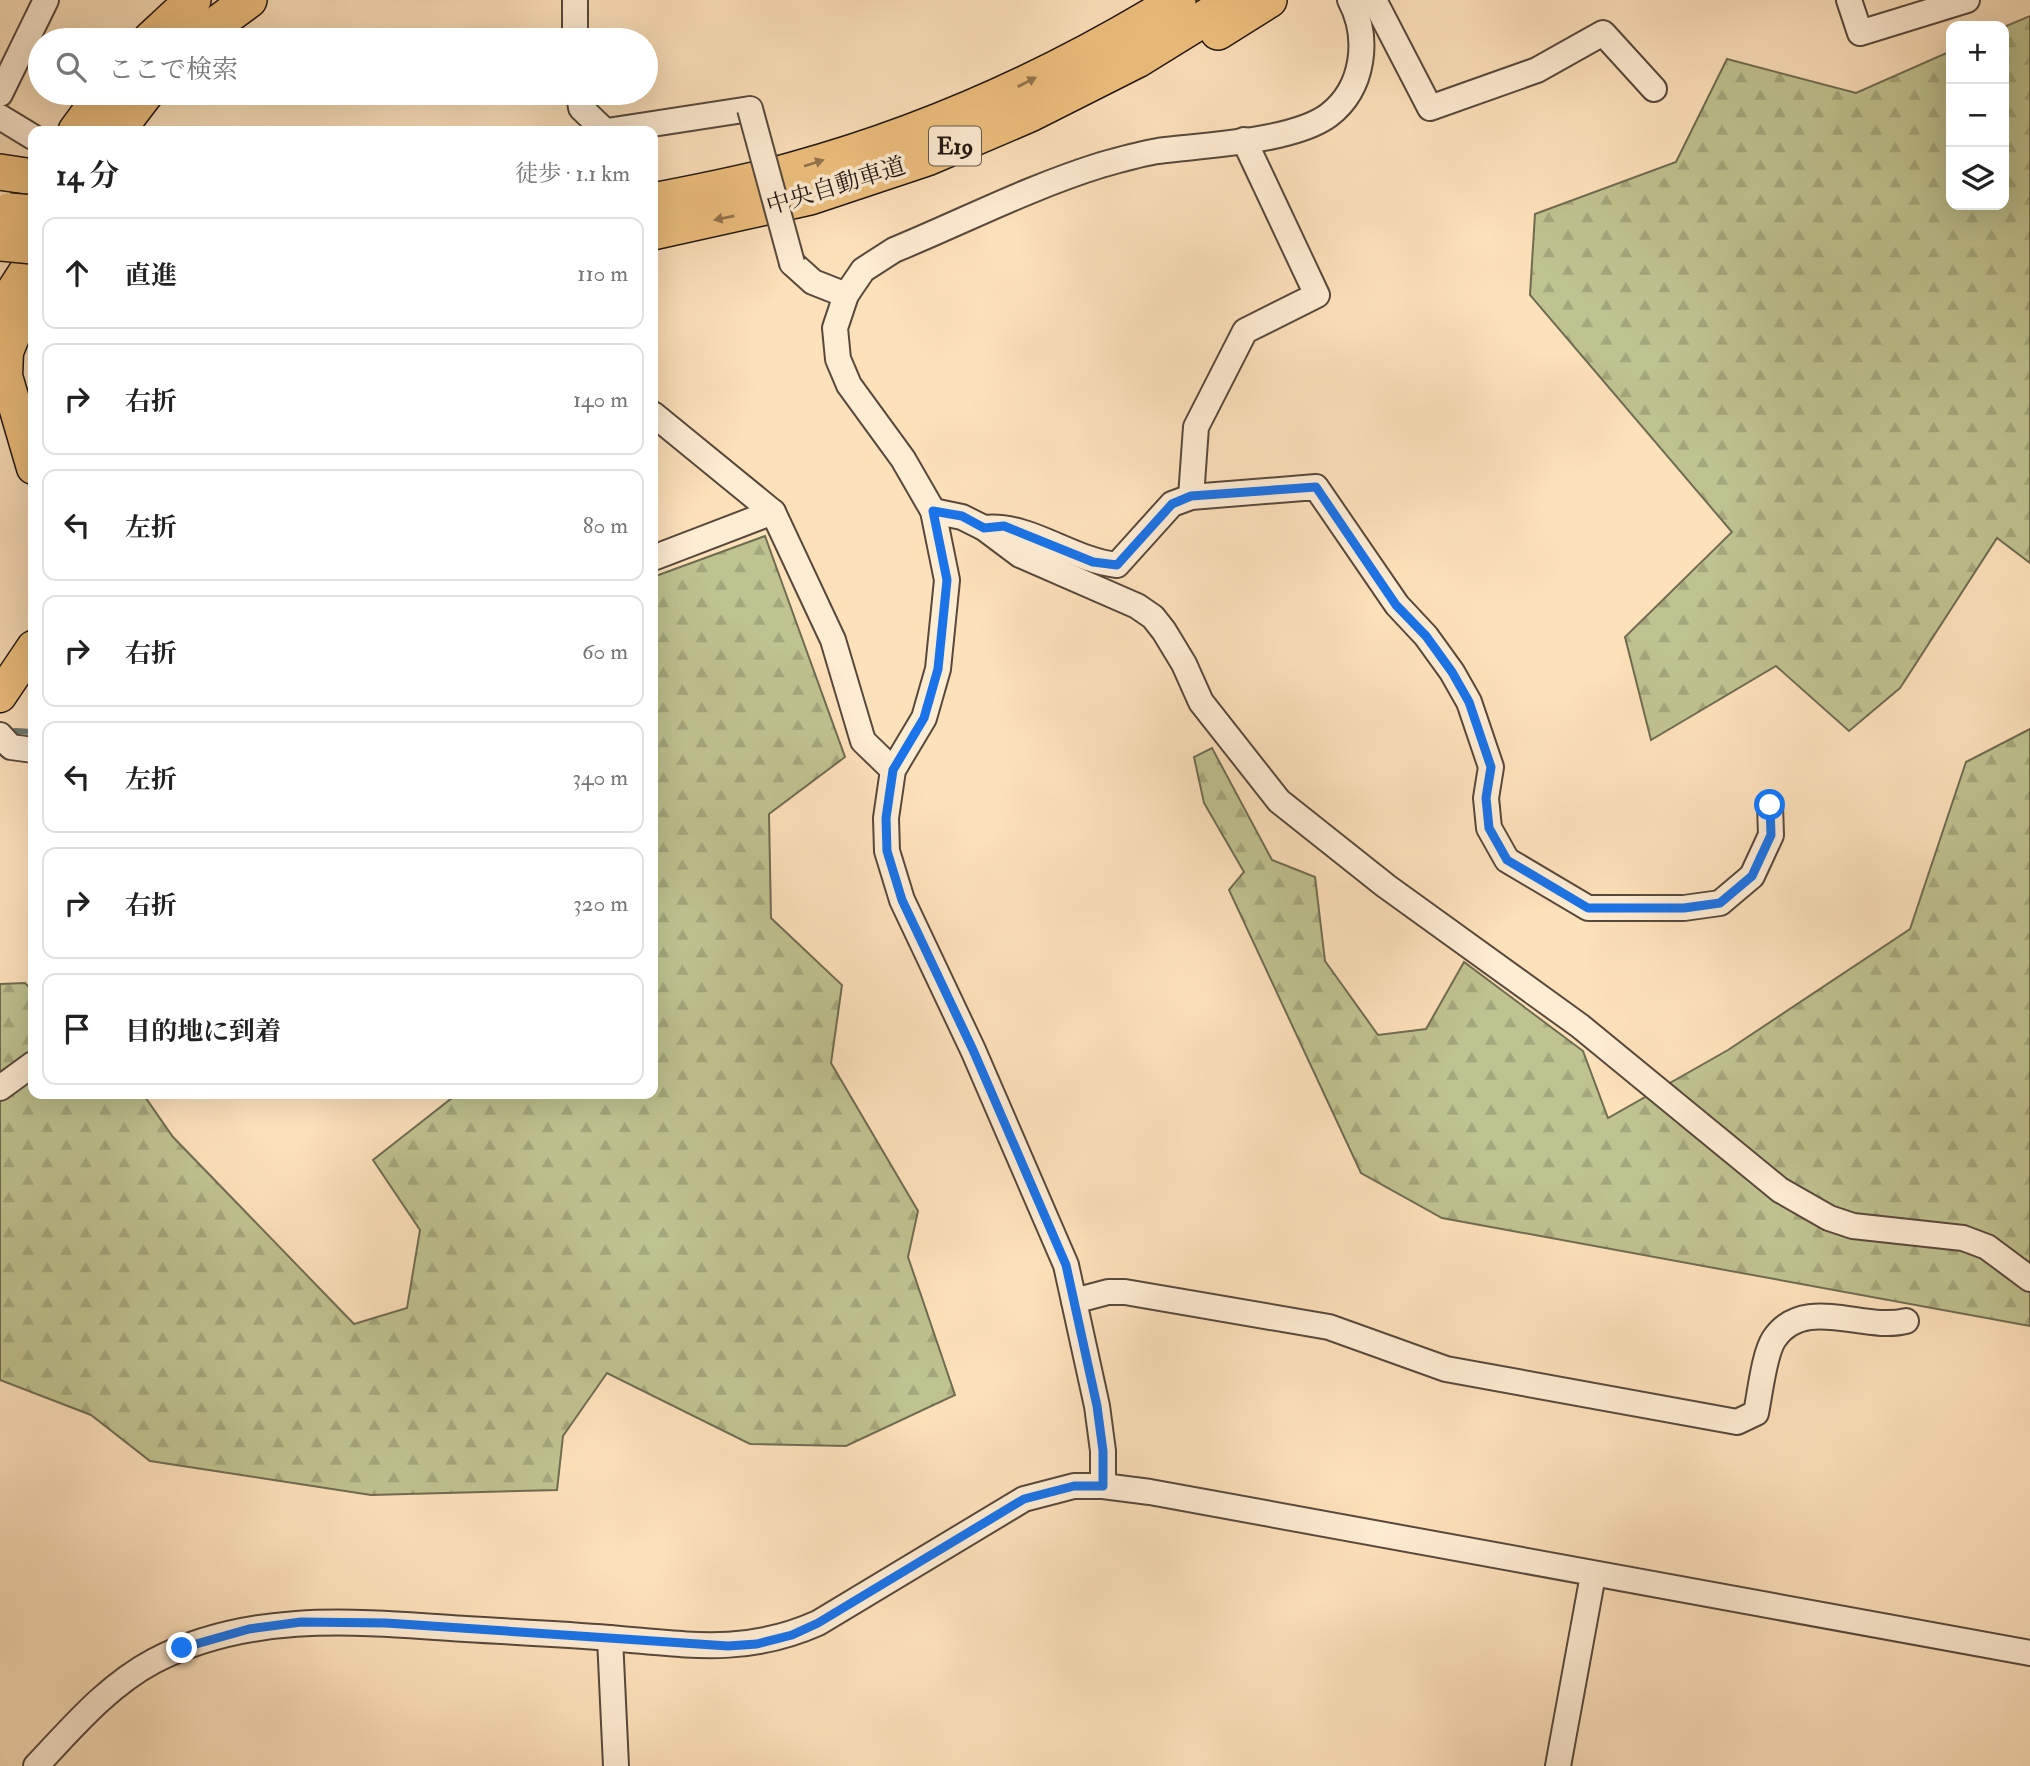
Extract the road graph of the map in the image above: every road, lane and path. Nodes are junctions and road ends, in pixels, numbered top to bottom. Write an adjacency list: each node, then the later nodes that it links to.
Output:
1 (46, 0): 12 (street)
2 (249, 0): 11 (highway)
3 (575, 0): 14 (street)
4 (1178, 0): 30 (highway, 中央自動車道 / E19, one-way to 4)
5 (1234, 0): 28 (highway, 中央自動車道 / E19)
6 (1269, 0): 28 (highway)
7 (1350, 0): 27 (street)
8 (1374, 0): 16 (street)
9 (1849, 0): 10 (street)
10 (1967, 0)
11 (190, 16): 13 (highway)
12 (32, 28)
13 (170, 28)
14 (575, 28)
15 (28, 37): 17 (street)
16 (1654, 89)
17 (0, 94)
18 (95, 105): 22 (highway)
19 (137, 105): 23 (highway)
20 (581, 105): 24 (street)
21 (0, 117): 26 (street)
22 (80, 126)
23 (121, 126)
24 (601, 126)
25 (639, 126): 37 (street, bridge)
26 (28, 134)
27 (1244, 140): 37 (street); 44 (street)
28 (927, 158): 33 (highway, 中央自動車道 / E19, one-way to 33)
29 (658, 184): 30 (highway)
30 (725, 187): 32 (highway, 中央自動車道 / E19)
31 (17, 200): 34 (highway, bridge); 35 (highway)
32 (658, 200)
33 (658, 231)
34 (28, 232)
35 (0, 253)
36 (28, 270): 39 (highway)
37 (846, 295): 45 (street)
38 (28, 298): 42 (main road)
39 (0, 313)
40 (0, 409): 43 (main road)
41 (658, 418): 46 (street)
42 (28, 452)
43 (28, 458)
44 (1191, 496): 47 (street); 52 (street)
45 (933, 511): 47 (street); 51 (street)
46 (773, 512): 48 (street); 51 (street)
47 (984, 528): 55 (street)
48 (658, 556)
49 (28, 654): 50 (main road)
50 (0, 695)
51 (893, 770): 56 (street)
52 (1770, 805)
53 (28, 1068): 54 (street)
54 (0, 1088)
55 (2030, 1279)
56 (1074, 1301): 57 (street); 58 (street)
57 (1906, 1321)
58 (1103, 1486): 59 (street); 60 (street)
59 (1593, 1575): 61 (street); 64 (street)
60 (610, 1638): 62 (street); 63 (street)
61 (2030, 1653)
62 (36, 1766)
63 (616, 1766)
64 (1558, 1766)

